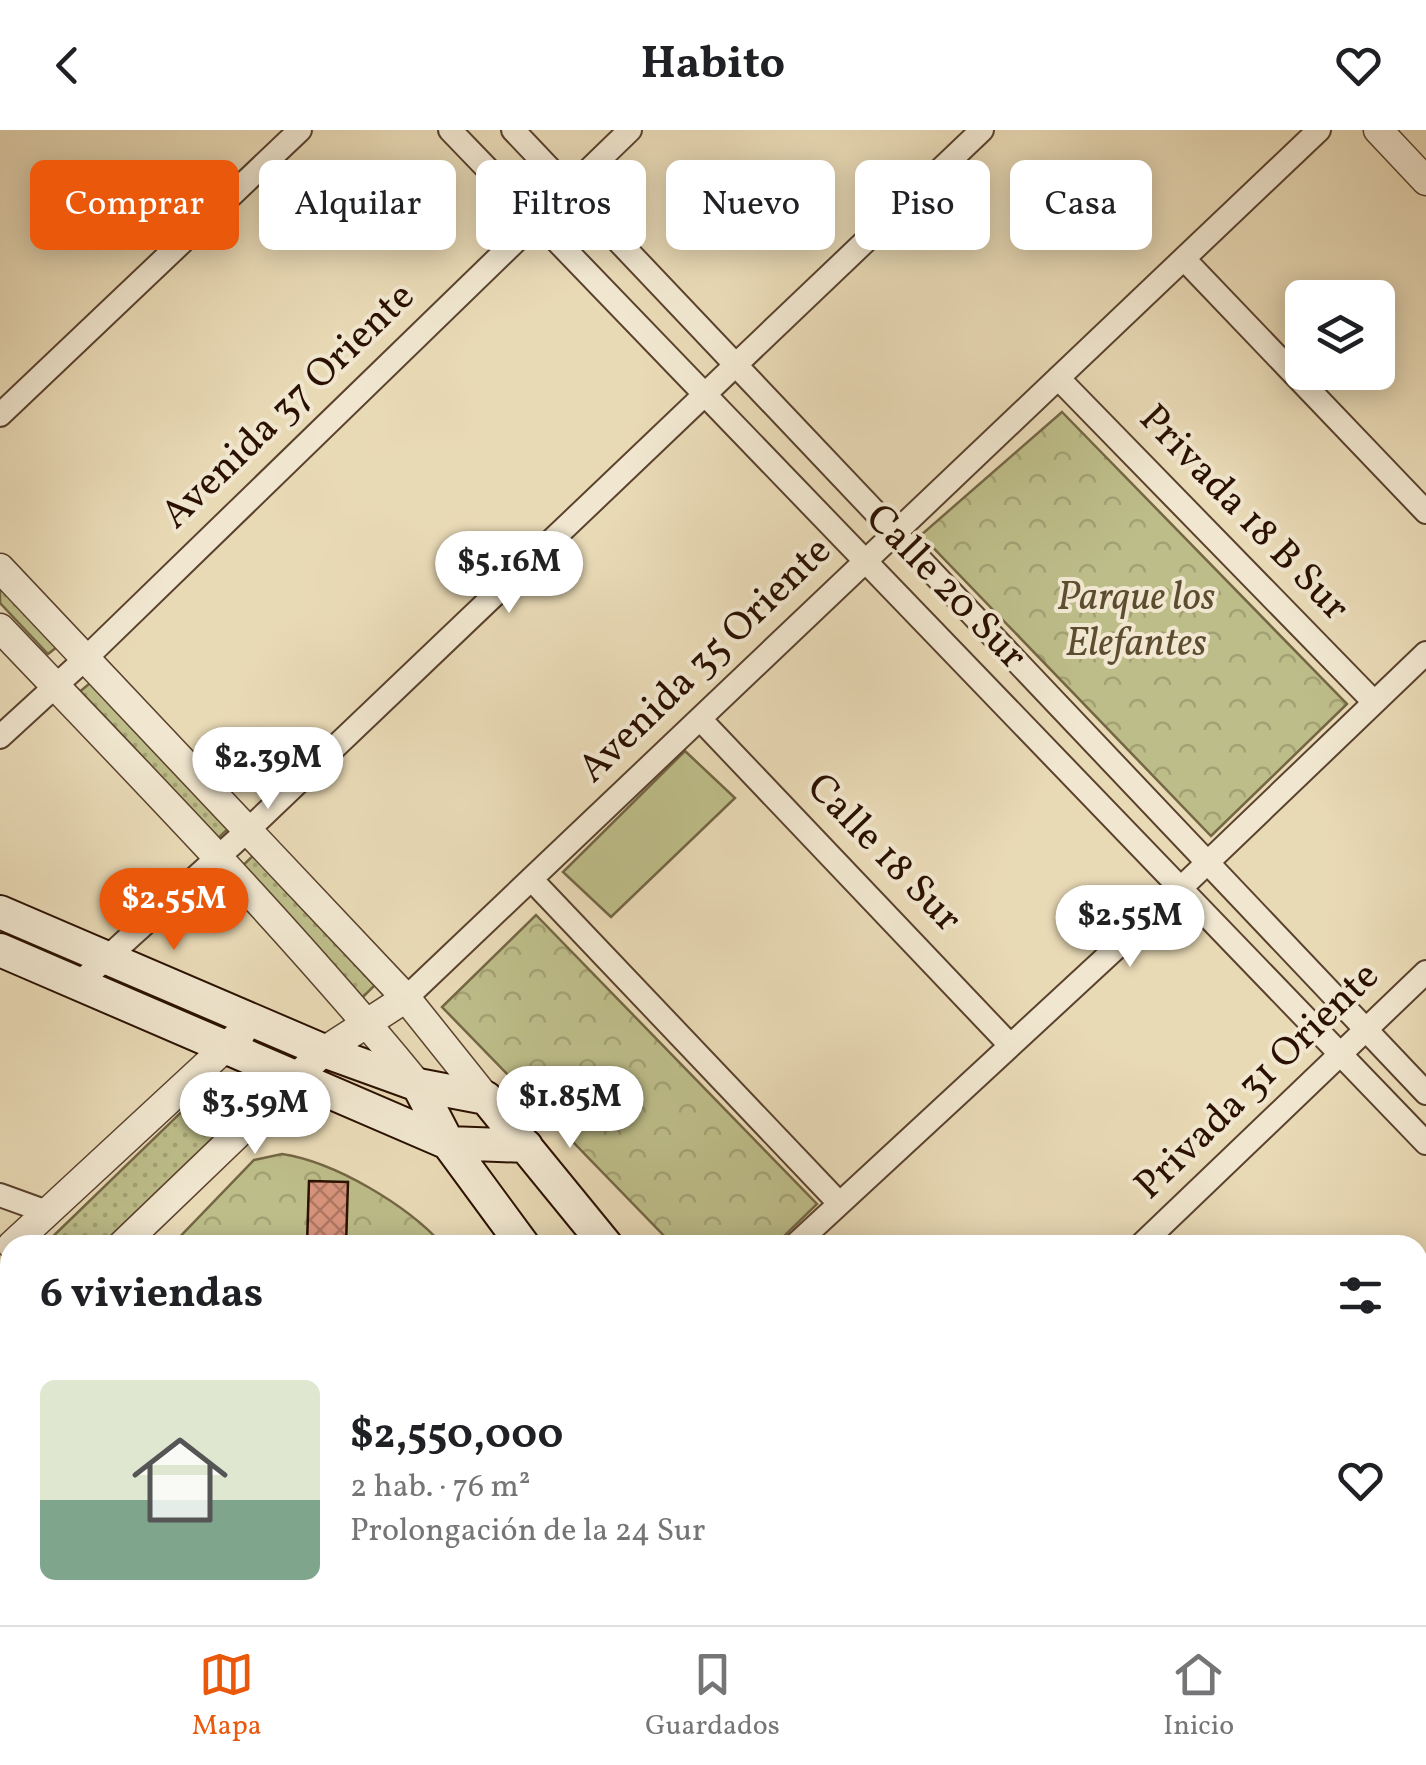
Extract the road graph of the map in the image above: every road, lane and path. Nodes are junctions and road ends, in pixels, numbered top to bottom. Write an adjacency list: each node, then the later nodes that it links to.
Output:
1 (300, 130): 19 (street)
2 (450, 130): 8 (street, Calle 20 Sur)
3 (513, 130): 9 (street, Calle 20 Sur)
4 (630, 130): 10 (street, Avenida 37 Oriente)
5 (982, 130): 16 (street)
6 (1319, 130): 15 (street, Avenida 35 Oriente)
7 (1378, 130): 11 (street)
8 (479, 160)
9 (541, 160)
10 (598, 160)
11 (1426, 181)
12 (503, 250): 26 (street, Avenida 37 Oriente)
13 (566, 250): 18 (street, Calle 20 Sur)
14 (626, 250): 16 (street, Calle 20 Sur)
15 (1184, 258): 17 (street, Avenida 35 Oriente); 20 (street)
16 (734, 364): 18 (street); 21 (street, Calle 20 Sur)
17 (1058, 378): 21 (street, Avenida 35 Oriente); 28 (street, Privada 18 B Sur)
18 (703, 394): 22 (street, Calle 20 Sur); 31 (street)
19 (0, 415)
20 (1426, 512)
21 (895, 532): 22 (street, Avenida 35 Oriente); 33 (street, Calle 20 Sur)
22 (866, 560): 29 (street, Avenida 35 Oriente); 35 (street, Calle 20 Sur)
23 (0, 568): 26 (street)
24 (0, 628): 27 (street)
25 (1426, 653): 28 (street)
26 (85, 659): 27 (street, Avenida 37 Oriente); 31 (street)
27 (56, 686): 30 (street, Avenida 37 Oriente); 32 (street)
28 (1374, 702): 33 (street)
29 (700, 719): 34 (street, Avenida 35 Oriente); 45 (street, Calle 18 Sur)
30 (0, 736)
31 (246, 831): 32 (street); 41 (street)
32 (218, 858): 38 (street); 43 (street)
33 (1208, 860): 35 (street); 44 (street, Calle 20 Sur)
34 (531, 879): 41 (street, Avenida 35 Oriente); 57 (street)
35 (1182, 887): 45 (street); 48 (street, Calle 20 Sur)
36 (0, 912): 38 (main road)
37 (0, 950): 40 (main road)
38 (107, 958): 40 (street); 42 (main road)
39 (1426, 972): 44 (street, Privada 31 Oriente)
40 (78, 984): 46 (main road)
41 (406, 998): 43 (street); 52 (street)
42 (252, 1021): 46 (street); 47 (main road)
43 (366, 1021): 47 (street); 50 (street)
44 (1367, 1029): 48 (street, Privada 31 Oriente); 51 (street, Calle 20 Sur)
45 (1009, 1044): 57 (street)
46 (226, 1049): 49 (main road); 58 (street)
47 (324, 1052): 49 (street); 50 (main road)
48 (1340, 1054): 54 (street, Calle 20 Sur); 64 (street, Privada 31 Oriente)
49 (294, 1079): 53 (main road); 60 (street)
50 (418, 1085): 52 (main road); 53 (main road)
51 (1426, 1093)
52 (486, 1098): 55 (main road)
53 (448, 1143): 55 (main road); 61 (main road)
54 (1426, 1143)
55 (526, 1146): 62 (main road)
56 (0, 1195): 58 (street)
57 (839, 1204): 63 (street)
58 (46, 1212): 59 (street)
59 (22, 1235)
60 (132, 1235)
61 (517, 1235)
62 (598, 1235)
63 (805, 1235)
64 (1152, 1235)

